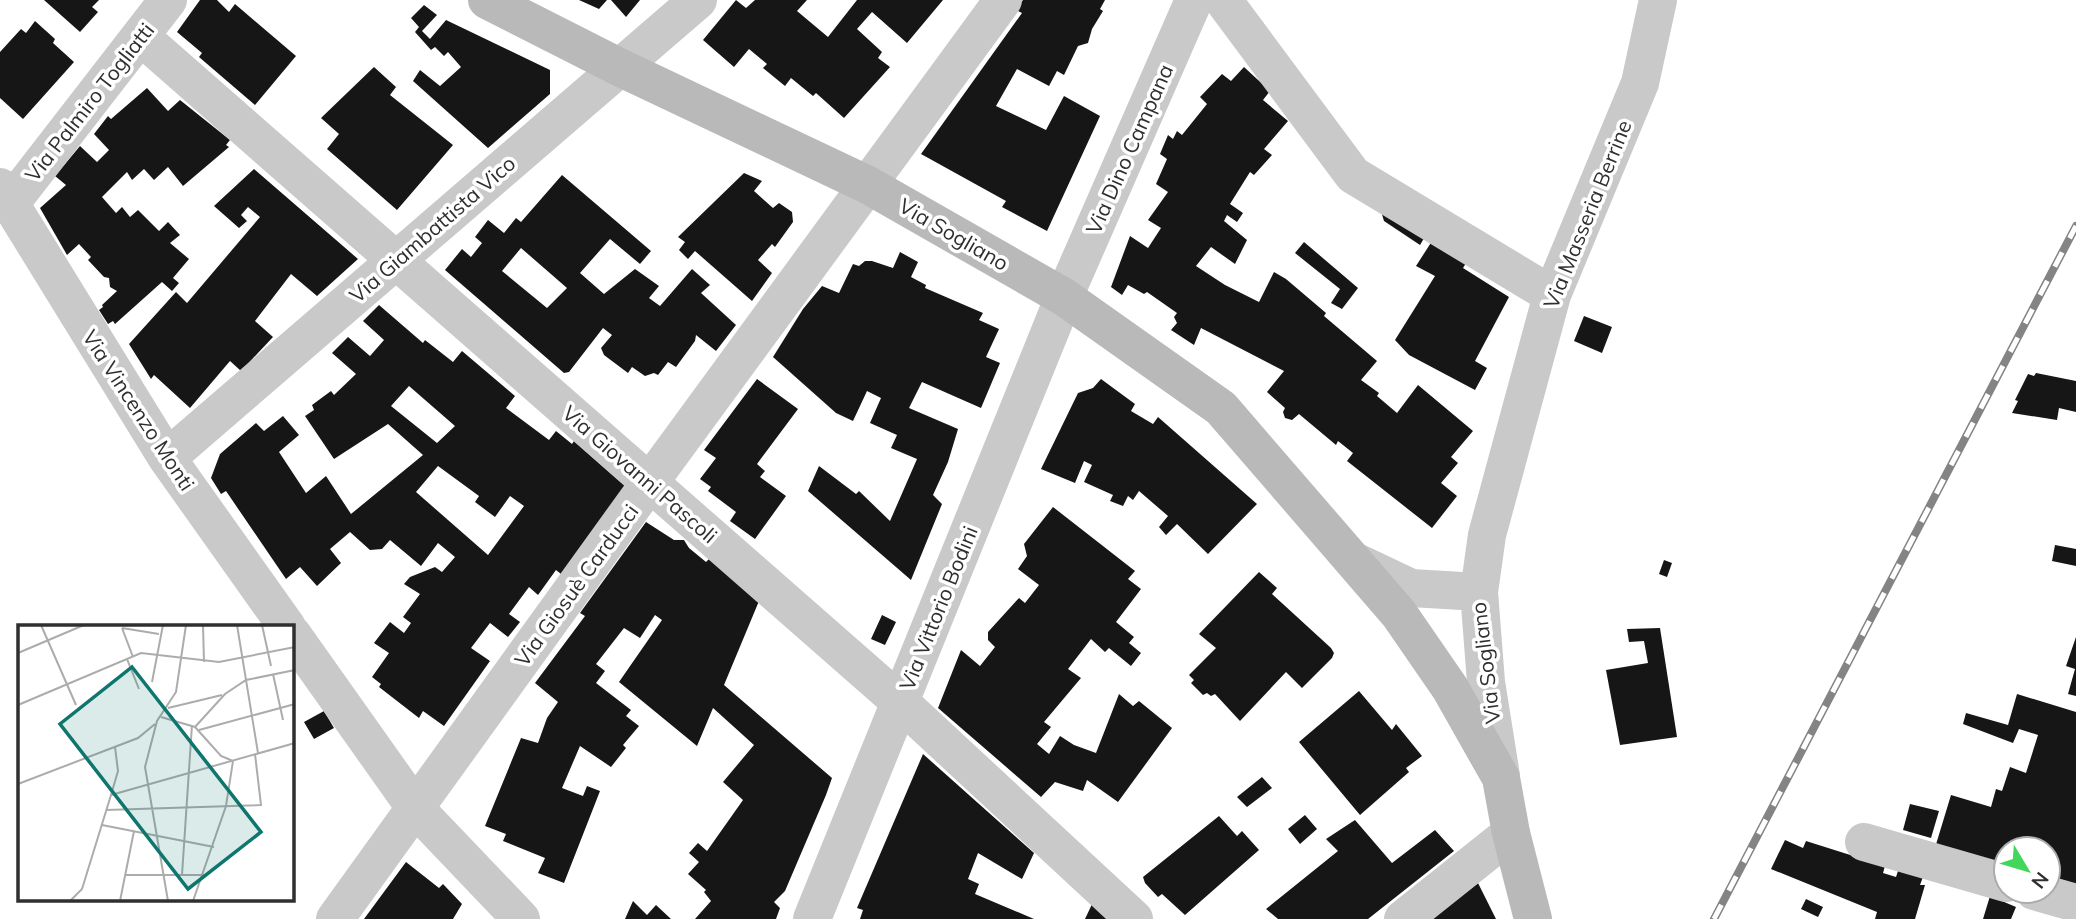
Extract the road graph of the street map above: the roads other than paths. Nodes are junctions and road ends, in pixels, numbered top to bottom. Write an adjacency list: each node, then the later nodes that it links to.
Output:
1 (168, 0): 8 (street, Via Palmiro Togliatti)
2 (487, 0): 9 (street, Via Sogliano)
3 (698, 0): 9 (street, Via Giambattista Vico)
4 (1003, 0): 10 (street, Via Giosuè Carducci)
5 (1194, 0): 14 (street, Via Dino Campana)
6 (1223, 0): 13 (street)
7 (1658, 0): 13 (street, Via Masseria Berrine)
8 (140, 36): 11 (street, Via Palmiro Togliatti); 12 (street, Via Giovanni Pascoli)
9 (619, 67): 10 (street, Via Sogliano); 12 (street, Via Giambattista Vico)
10 (868, 185): 14 (street, Via Sogliano); 16 (street, Via Giosuè Carducci)
11 (5, 195): 15 (street, Via Vincenzo Monti)
12 (396, 260): 15 (street, Via Giambattista Vico); 16 (street, Via Giovanni Pascoli)
13 (1552, 295): 18 (street, Via Masseria Berrine)
14 (1064, 297): 17 (street, Via Sogliano); 21 (street, Via Vittorio Bodini)
15 (167, 458): 19 (street, Via Vincenzo Monti)
16 (650, 482): 21 (street, Via Giovanni Pascoli); 23 (street, Via Giosuè Carducci)
17 (1354, 561): 18 (street, Via Sogliano); 22 (street, Via Sogliano)
18 (1479, 592): 22 (street, Via Sogliano)
19 (286, 625)
20 (294, 637): 23 (street)
21 (900, 702): 29 (street, Via Vittorio Bodini); 30 (street, Via Giovanni Pascoli)
22 (1501, 778): 24 (street, Via Sogliano)
23 (416, 808): 27 (street, Via Giosuè Carducci); 28 (street)
24 (1511, 833): 31 (street); 32 (street, Via Sogliano)
25 (1864, 842): 26 (street)
26 (1992, 879)
27 (335, 919)
28 (521, 919)
29 (812, 919)
30 (1134, 919)
31 (1403, 919)
32 (1533, 919)

